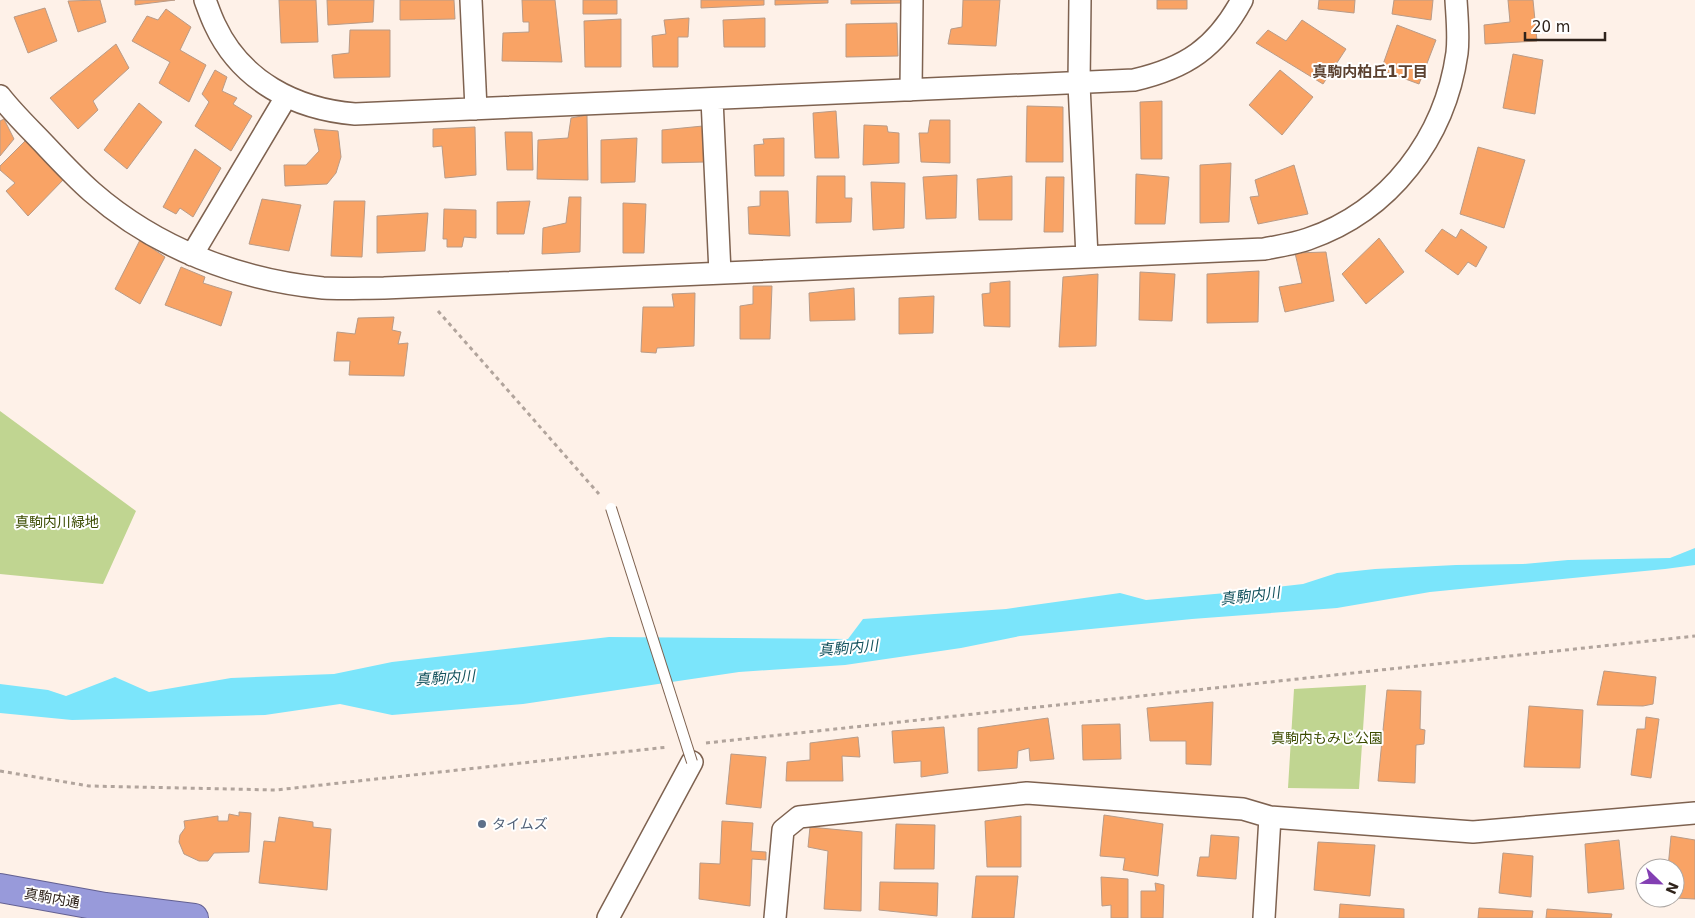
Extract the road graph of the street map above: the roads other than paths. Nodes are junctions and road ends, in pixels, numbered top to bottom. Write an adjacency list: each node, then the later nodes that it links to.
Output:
1 (205, 0): 10 (street)
2 (471, 0): 12 (street)
3 (912, 0): 8 (street)
4 (1080, 0): 7 (street)
5 (1242, 0): 7 (street)
6 (1456, 0): 14 (street)
7 (1079, 84): 8 (street); 14 (street)
8 (911, 90): 11 (street)
9 (0, 96): 13 (street)
10 (286, 97): 12 (street); 13 (street)
11 (712, 99): 12 (street); 15 (street)
12 (476, 109)
13 (192, 255): 15 (street)
14 (1088, 257): 15 (street)
15 (720, 273)
16 (611, 508): 17 (lane, bridge)
17 (692, 762): 22 (street)
18 (1695, 813): 19 (street)
19 (1270, 817): 23 (street); 24 (street)
20 (0, 888): 21 (highway, 真駒内通)
21 (194, 918)
22 (608, 918)
23 (775, 918)
24 (1264, 918)

